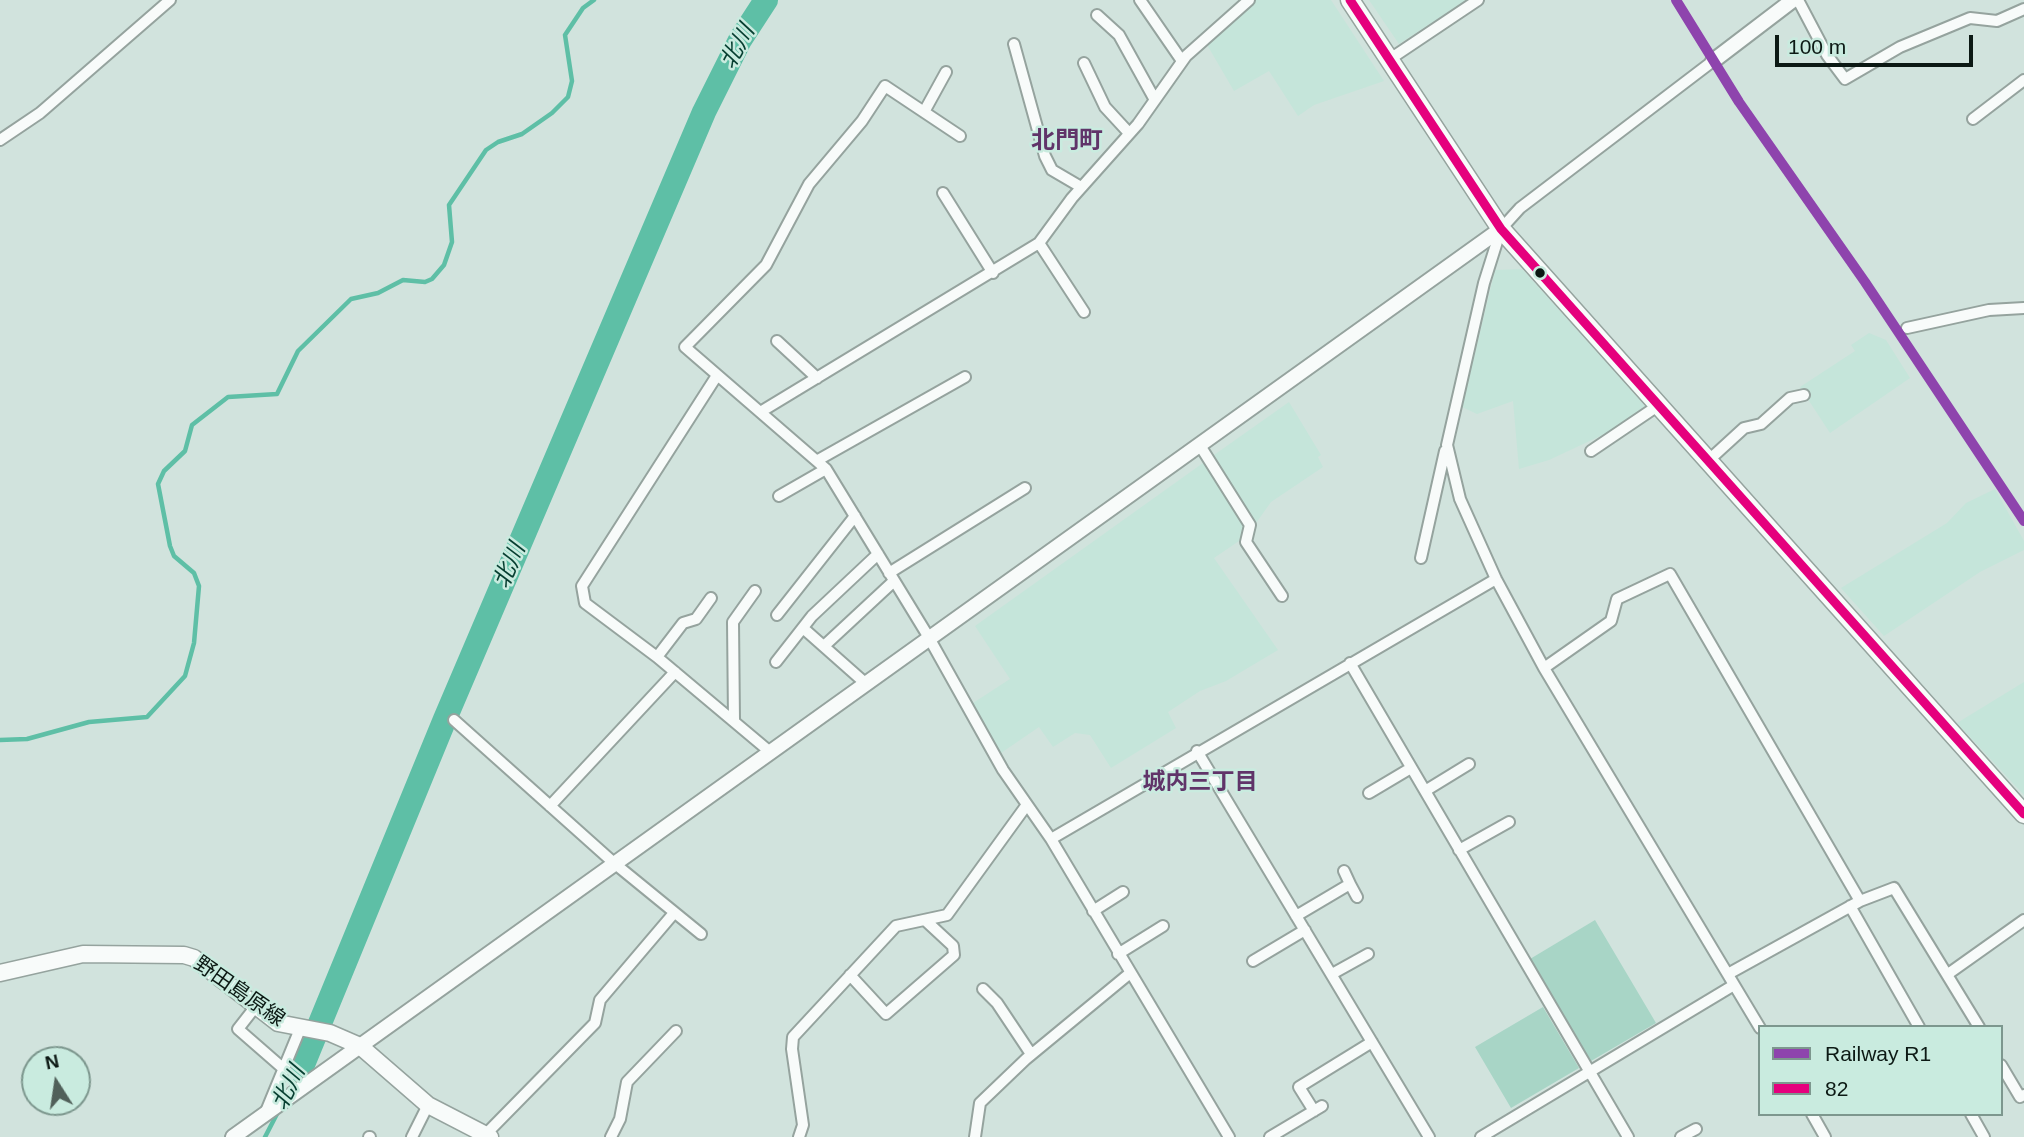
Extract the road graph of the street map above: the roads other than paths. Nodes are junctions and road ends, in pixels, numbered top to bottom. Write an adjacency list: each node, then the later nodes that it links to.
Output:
1 (170, 0): 21 (street)
2 (1140, 0): 11 (street)
3 (1350, 0): 10 (highway)
4 (1478, 0): 10 (street)
5 (1795, 0): 7 (street); 12 (street)
6 (1244, 1): 11 (street)
7 (2024, 9)
8 (1097, 15): 16 (street)
9 (1014, 44): 22 (street)
10 (1390, 59): 24 (highway)
11 (1182, 61): 16 (street)
12 (1713, 61): 24 (street)
13 (1084, 63): 19 (street)
14 (946, 72): 17 (street)
15 (2024, 80): 18 (street)
16 (1155, 100): 19 (street)
17 (924, 111): 20 (street); 31 (street)
18 (1973, 119)
19 (1129, 133): 22 (street)
20 (960, 136)
21 (0, 140)
22 (1081, 187): 25 (street)
23 (943, 193): 26 (street)
24 (1501, 229): 35 (highway); 37 (street); 38 (street)
25 (1039, 243): 26 (street); 28 (street)
26 (993, 273): 33 (street)
27 (2024, 308): 29 (street)
28 (1084, 312)
29 (1907, 328)
30 (777, 341): 33 (street)
31 (716, 377): 36 (street); 56 (street)
32 (965, 377): 41 (street)
33 (817, 378): 36 (street)
34 (1804, 395): 40 (street)
35 (1659, 405): 39 (street); 40 (highway)
36 (762, 411): 41 (street)
37 (1199, 444): 50 (street); 54 (street)
38 (1447, 445): 46 (street); 48 (street)
39 (1591, 451)
40 (1709, 460): 72 (highway)
41 (822, 464): 43 (street); 44 (street)
42 (1025, 488): 47 (street)
43 (779, 496)
44 (855, 516): 45 (street); 52 (street)
45 (878, 554): 47 (street); 53 (street)
46 (1421, 558)
47 (892, 577): 54 (street); 55 (street)
48 (1496, 579): 58 (street); 59 (street)
49 (755, 591): 62 (street)
50 (1282, 596)
51 (711, 598): 56 (street)
52 (777, 615)
53 (803, 628): 55 (street); 57 (street)
54 (928, 636): 61 (street); 71 (street)
55 (824, 646): 61 (street)
56 (657, 657): 60 (street)
57 (776, 662)
58 (1350, 663): 65 (street); 67 (street)
59 (1545, 668): 81 (street); 96 (street)
60 (675, 672): 62 (street); 70 (street)
61 (864, 682): 64 (street)
62 (734, 719): 64 (street)
63 (454, 720): 70 (street)
64 (769, 751): 76 (street)
65 (1197, 751): 74 (street); 84 (street)
66 (1469, 764): 68 (street)
67 (1411, 768): 68 (street); 69 (street)
68 (1425, 791): 75 (street)
69 (1369, 793)
70 (550, 806): 76 (street)
71 (1026, 806): 74 (street); 85 (street)
72 (2024, 814)
73 (1509, 822): 75 (street)
74 (1051, 839): 82 (street)
75 (1459, 850): 112 (street)
76 (614, 863): 83 (street); 108 (street)
77 (1344, 871): 78 (street)
78 (1350, 884): 80 (street); 84 (street)
79 (1123, 892): 82 (street)
80 (1357, 897)
81 (1855, 903): 96 (street); 97 (street); 103 (street)
82 (1093, 911): 90 (street)
83 (674, 912): 89 (street); 119 (street)
84 (1296, 916): 88 (street)
85 (925, 920): 98 (street); 98 (street)
86 (2024, 920): 97 (street)
87 (1163, 926): 90 (street)
88 (1305, 930): 92 (street); 95 (street)
89 (701, 934)
90 (1118, 954): 94 (street)
91 (1368, 954): 95 (street)
92 (1253, 961)
93 (0, 973): 101 (main road, 野田島原線)
94 (1129, 974): 109 (street); 125 (street)
95 (1332, 974): 107 (street)
96 (1728, 974): 99 (street)
97 (1948, 974): 104 (street)
98 (850, 975): 123 (street)
99 (1734, 985): 102 (street); 112 (street)
100 (983, 989): 109 (street)
101 (256, 1006): 105 (main road, 野田島原線); 111 (street)
102 (1758, 1025)
103 (1918, 1025)
104 (1978, 1025)
105 (303, 1030): 108 (main road, 野田島原線); 111 (street)
106 (676, 1031): 122 (street)
107 (1372, 1042): 126 (street); 127 (street)
108 (360, 1046): 114 (main road, 野田島原線); 115 (street)
109 (1031, 1054): 124 (street)
110 (2003, 1068): 113 (street)
111 (285, 1070): 115 (street)
112 (1588, 1071): 128 (street); 129 (street)
113 (2024, 1095)
114 (428, 1105): 119 (main road, 野田島原線); 121 (street)
115 (266, 1113): 120 (street)
116 (1813, 1116): 131 (street)
117 (1972, 1116): 132 (street)
118 (1696, 1129): 130 (street)
119 (488, 1136)
120 (233, 1137)
121 (412, 1137)
122 (611, 1137)
123 (799, 1137)
124 (975, 1137)
125 (1229, 1137)
126 (1270, 1137)
127 (1429, 1137)
128 (1480, 1137)
129 (1628, 1137)
130 (1681, 1137)
131 (1825, 1137)
132 (1984, 1137)

